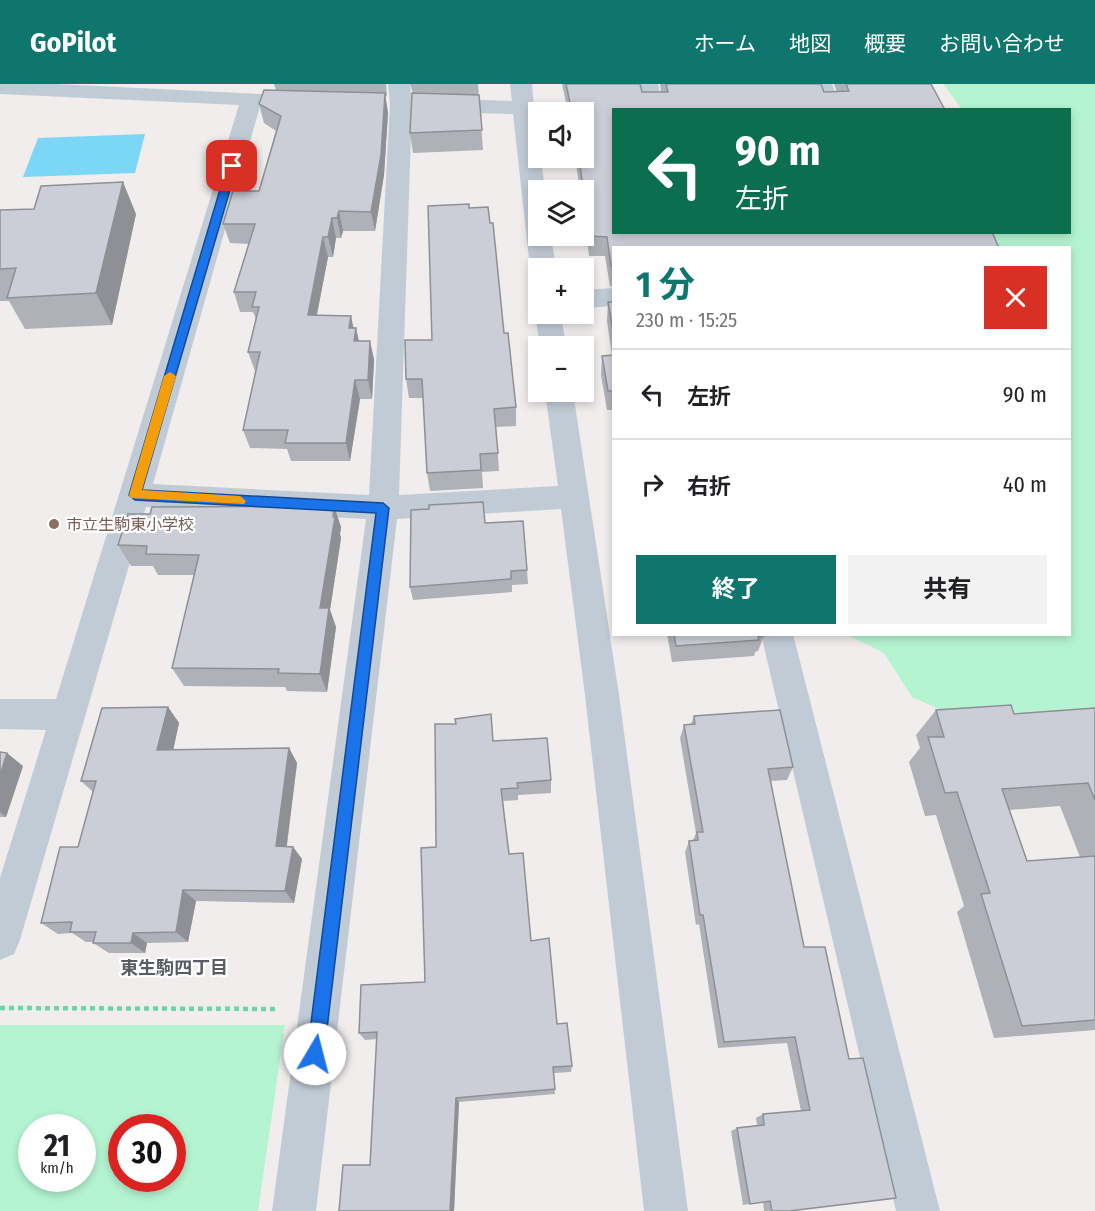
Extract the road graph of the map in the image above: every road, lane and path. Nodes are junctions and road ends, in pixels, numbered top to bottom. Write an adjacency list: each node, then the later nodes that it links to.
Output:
1 (521, 84): 8 (street)
2 (647, 84): 9 (street)
3 (821, 84): 10 (street)
4 (0, 88): 6 (street)
5 (392, 97): 8 (street); 17 (street)
6 (251, 100): 7 (street); 15 (street)
7 (297, 101)
8 (524, 108): 11 (street)
9 (653, 108)
10 (830, 108)
11 (533, 180)
12 (612, 297): 13 (street)
13 (594, 298)
14 (560, 402): 16 (street)
15 (135, 495): 17 (street); 20 (street)
16 (573, 498): 17 (street); 25 (street)
17 (383, 508): 23 (street)
18 (777, 636): 26 (street)
19 (0, 714): 20 (street)
20 (69, 715): 21 (street)
21 (0, 940)
22 (0, 1008): 23 (path)
23 (321, 1009): 24 (street)
24 (294, 1211)
25 (666, 1211)
26 (918, 1211)

